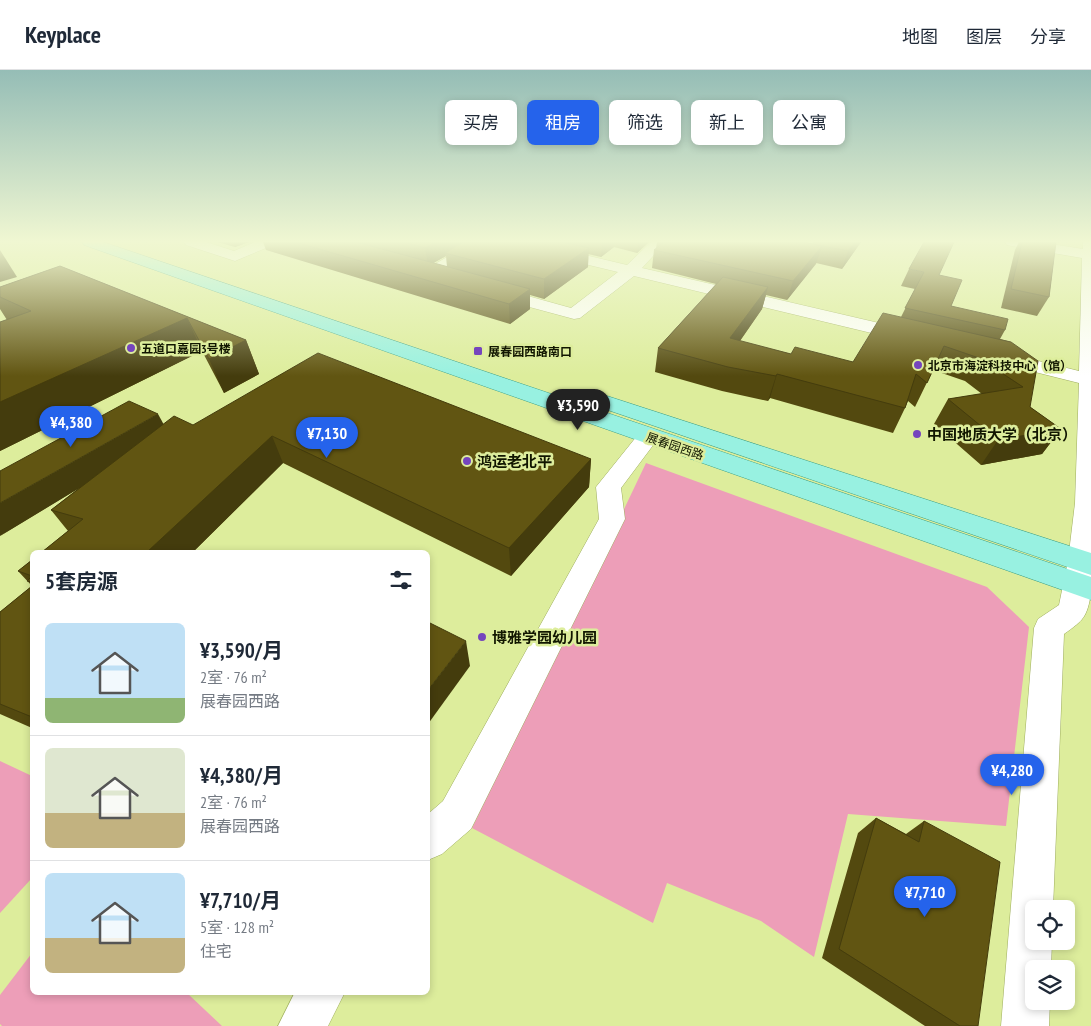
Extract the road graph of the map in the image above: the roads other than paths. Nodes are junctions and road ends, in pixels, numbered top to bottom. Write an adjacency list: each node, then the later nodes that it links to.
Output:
1 (218, 287): 10 (main road, 展春园西路)
2 (252, 287): 11 (main road, 展春园西路)
3 (609, 287): 6 (street)
4 (700, 287): 7 (street)
5 (1090, 287): 9 (street)
6 (483, 289)
7 (923, 340)
8 (989, 355): 9 (street)
9 (1089, 379): 11 (street)
10 (649, 436): 11 (main road, 展春园西路); 12 (street)
11 (1086, 575): 15 (street)
12 (430, 838)
13 (320, 995): 14 (street)
14 (302, 1026)
15 (1025, 1026)

